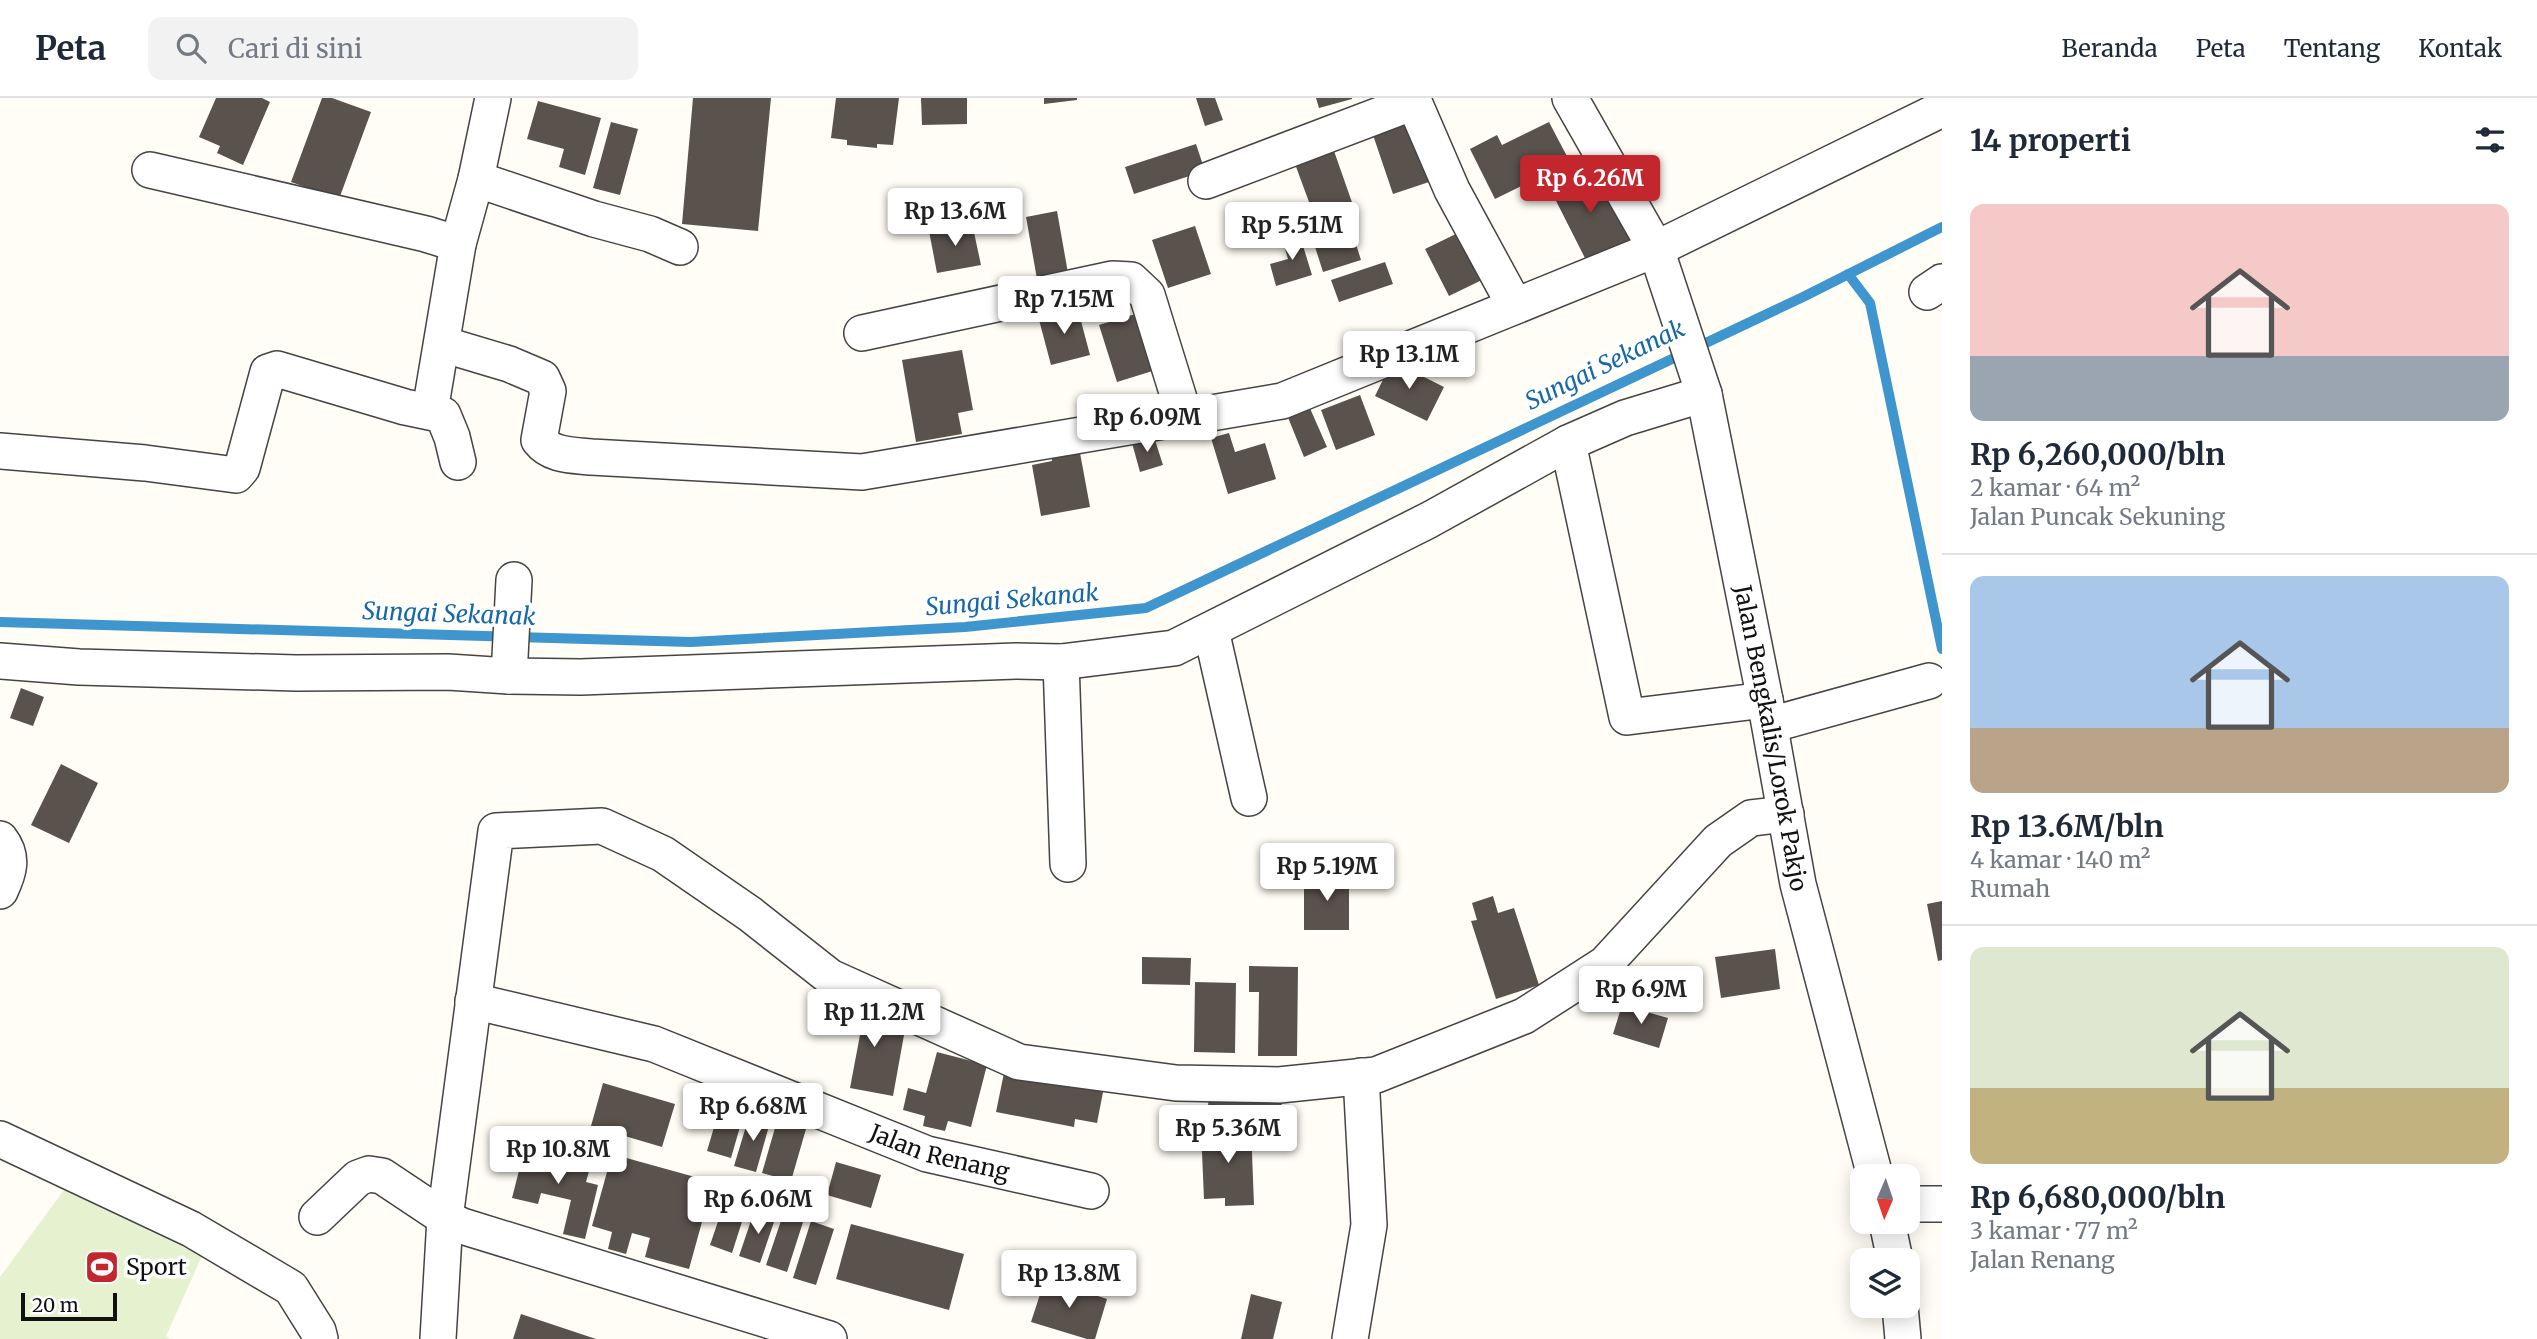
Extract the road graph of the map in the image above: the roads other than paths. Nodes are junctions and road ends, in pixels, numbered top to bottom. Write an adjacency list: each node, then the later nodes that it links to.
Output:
1 (493, 98): 6 (street)
2 (1570, 98): 10 (street, Jalan Bengkalis/Lorok Pakjo)
3 (1413, 100): 7 (street); 11 (street)
4 (1942, 109): 10 (street)
5 (150, 170): 8 (street)
6 (476, 179): 8 (street); 9 (street)
7 (1206, 181)
8 (458, 244): 13 (street)
9 (680, 247)
10 (1656, 249): 11 (street); 14 (street, Jalan Bengkalis/Lorok Pakjo)
11 (1515, 306): 16 (street)
12 (862, 333): 16 (street)
13 (442, 344): 15 (street); 16 (street)
14 (1703, 389): 17 (street); 26 (street, Jalan Bengkalis/Lorok Pakjo)
15 (430, 411): 18 (street); 19 (street)
16 (1185, 418)
17 (1569, 443): 21 (street); 26 (street)
18 (0, 451)
19 (458, 462)
20 (513, 591): 24 (street)
21 (1211, 630): 23 (street); 27 (street)
22 (0, 661): 24 (street)
23 (1061, 663): 24 (street); 30 (street)
24 (509, 672)
25 (1929, 681): 26 (street)
26 (1768, 712): 28 (street, Jalan Bengkalis/Lorok Pakjo)
27 (1249, 798)
28 (1786, 814): 33 (street); 35 (street, Jalan Bengkalis/Lorok Pakjo)
29 (0, 839): 31 (street)
30 (1068, 864)
31 (0, 891)
32 (472, 1001): 33 (street); 36 (street, Jalan Renang); 40 (street)
33 (1360, 1076): 45 (street)
34 (0, 1139): 42 (street)
35 (1872, 1164)
36 (1091, 1191)
37 (1920, 1204): 38 (street)
38 (1942, 1204)
39 (317, 1217): 40 (street)
40 (445, 1218): 43 (street); 44 (street)
41 (1901, 1318): 46 (street)
42 (320, 1339)
43 (438, 1339)
44 (830, 1339)
45 (1350, 1339)
46 (1903, 1339)

